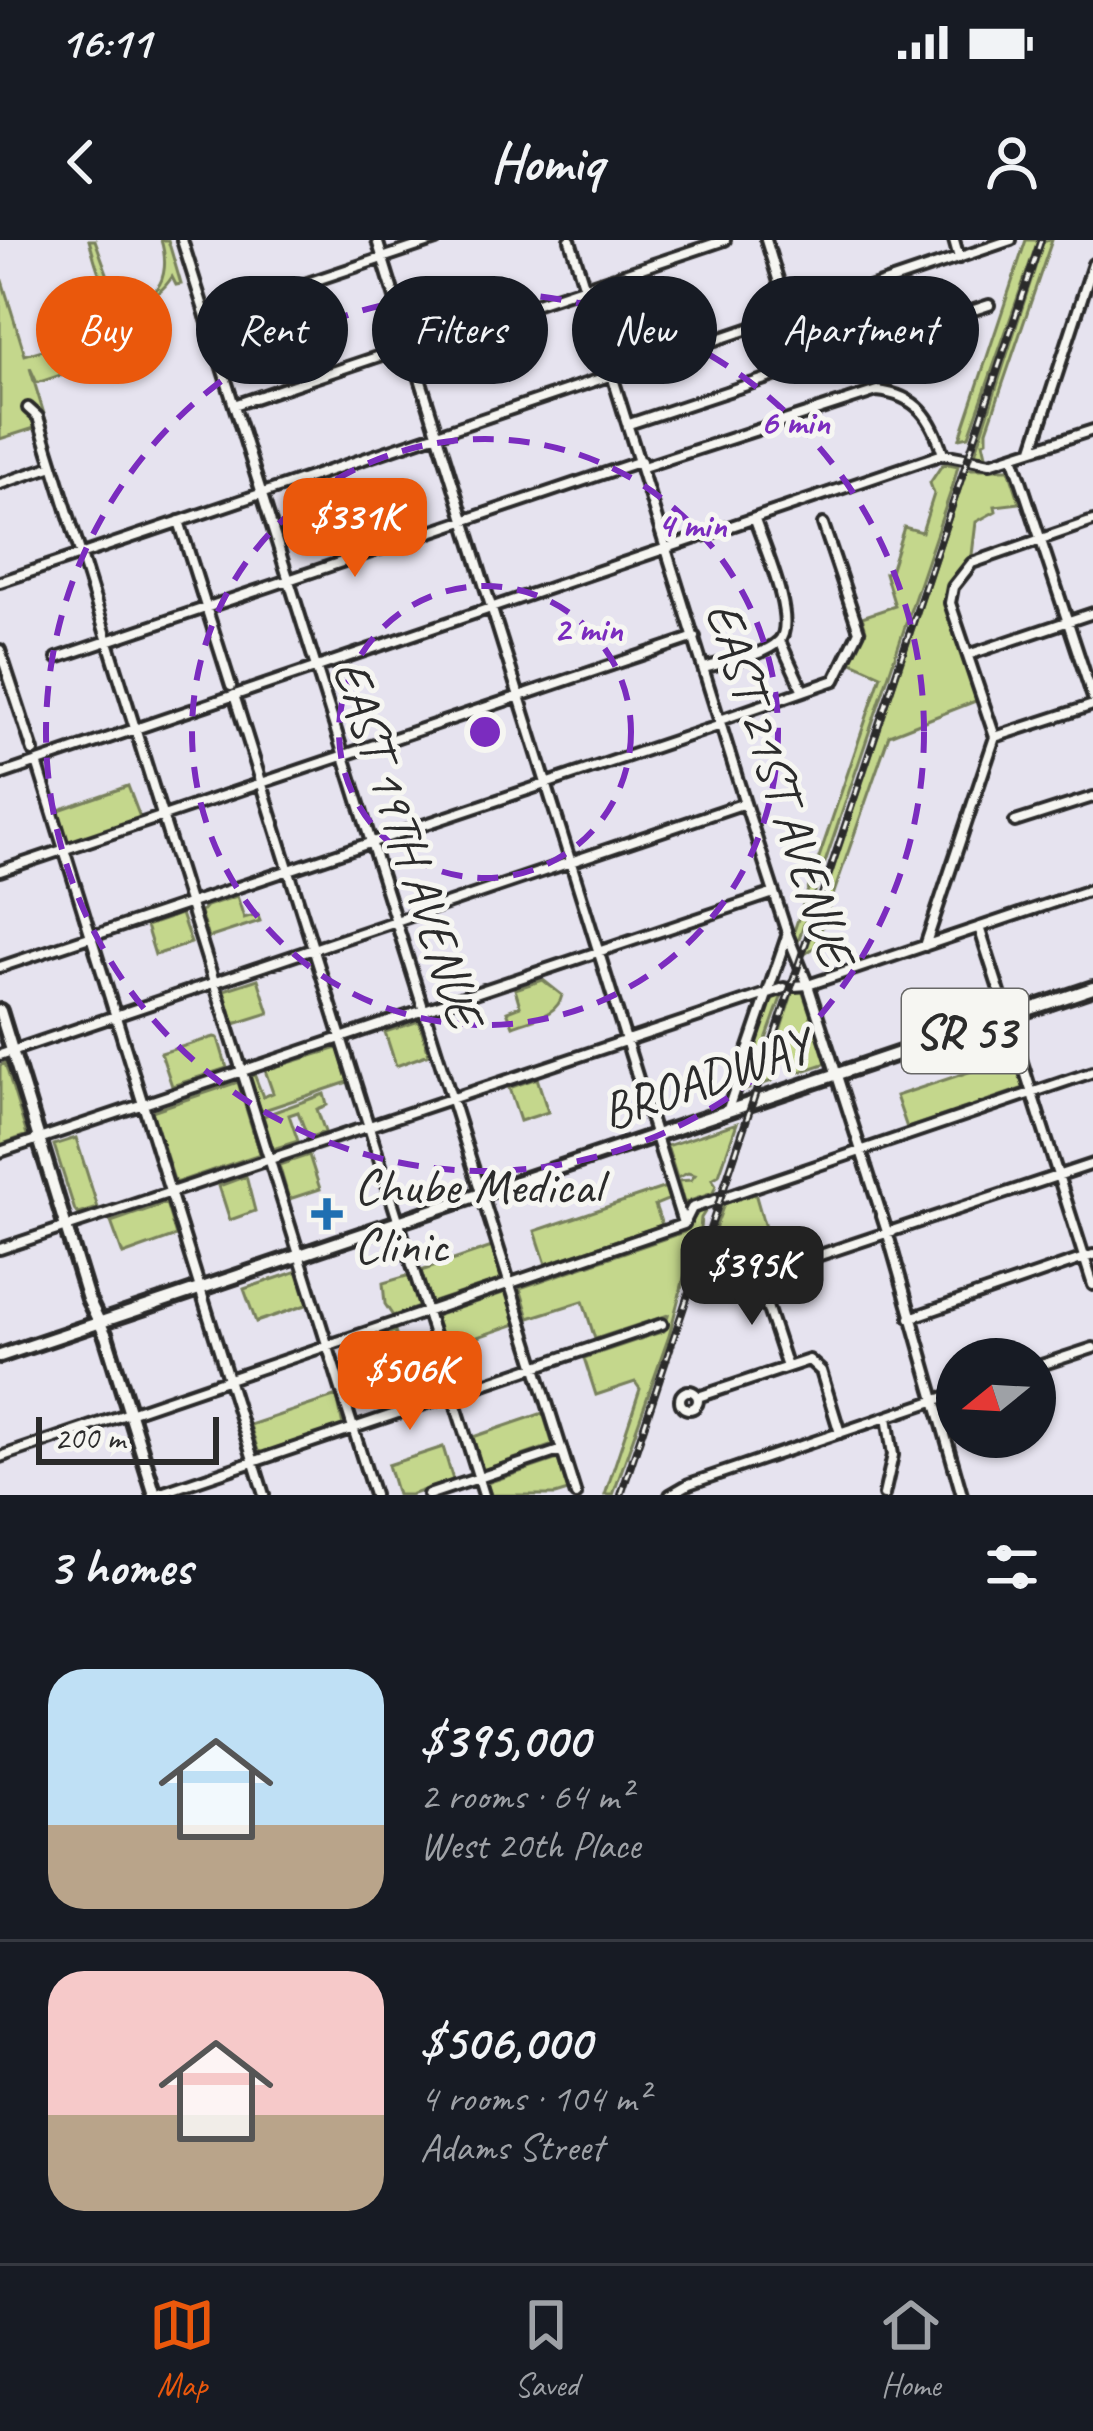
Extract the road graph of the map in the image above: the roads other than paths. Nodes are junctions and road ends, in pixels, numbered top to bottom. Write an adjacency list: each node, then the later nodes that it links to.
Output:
1 (182, 240): 18 (street, EAST 19TH AVENUE)
2 (376, 240): 9 (street)
3 (436, 240): 9 (street)
4 (571, 240): 14 (street, EAST 21ST AVENUE)
5 (725, 240): 15 (street)
6 (766, 240): 16 (street)
7 (954, 240): 10 (street)
8 (1011, 240): 10 (street)
9 (382, 258): 12 (street); 13 (street)
10 (959, 258): 17 (street)
11 (1093, 264): 30 (street)
12 (328, 276)
13 (388, 276)
14 (582, 276)
15 (618, 276)
16 (777, 276)
17 (905, 276)
18 (196, 285)
19 (989, 305): 27 (street)
20 (372, 359): 25 (street)
21 (227, 384): 25 (street, EAST 19TH AVENUE)
22 (422, 384): 29 (street)
23 (584, 384): 29 (street)
24 (616, 384): 27 (street, EAST 21ST AVENUE)
25 (234, 405): 36 (street, EAST 19TH AVENUE)
26 (28, 408): 34 (street)
27 (629, 424): 33 (street, EAST 21ST AVENUE)
28 (1093, 430): 30 (street)
29 (437, 435): 36 (street); 37 (street)
30 (1033, 450): 32 (street)
31 (943, 454): 32 (street); 33 (street); 38 (street)
32 (1012, 456): 42 (street)
33 (642, 464): 37 (street); 43 (street, EAST 21ST AVENUE)
34 (53, 466): 35 (street); 44 (street)
35 (0, 484)
36 (262, 494): 39 (street); 45 (street, EAST 19TH AVENUE)
37 (464, 520): 45 (street); 48 (street)
38 (755, 520): 43 (street); 52 (street)
39 (179, 521): 44 (street); 47 (street)
40 (1093, 521): 42 (street)
41 (823, 524): 61 (street)
42 (1040, 539): 50 (street); 55 (street)
43 (668, 550): 48 (street); 51 (street, EAST 21ST AVENUE)
44 (80, 554): 46 (street); 53 (street)
45 (288, 580): 47 (street); 57 (street, EAST 19TH AVENUE)
46 (0, 581)
47 (206, 607): 53 (street); 60 (street)
48 (492, 609): 57 (street); 62 (street)
49 (1093, 613): 50 (street)
50 (1067, 622): 55 (street); 63 (street)
51 (695, 637): 58 (street, EAST 21ST AVENUE); 62 (street)
52 (779, 641): 58 (street); 61 (street)
53 (108, 642): 56 (street); 65 (street)
54 (0, 650): 59 (street)
55 (968, 655): 66 (street)
56 (57, 658)
57 (316, 668): 60 (street); 67 (street, EAST 19TH AVENUE)
58 (704, 668): 64 (street, EAST 21ST AVENUE)
59 (4, 676): 68 (street)
60 (232, 690): 65 (street); 70 (street)
61 (803, 691): 64 (street)
62 (519, 697): 67 (street); 71 (street)
63 (1093, 701): 66 (street)
64 (720, 722): 71 (street); 73 (street, EAST 21ST AVENUE)
65 (135, 729): 68 (street); 74 (street)
66 (995, 737): 88 (street)
67 (344, 756): 70 (street); 76 (street, EAST 19TH AVENUE)
68 (35, 757): 69 (street); 77 (street)
69 (0, 775)
70 (262, 784): 74 (street); 80 (street)
71 (547, 784): 76 (street); 78 (street)
72 (1093, 796): 75 (street)
73 (745, 803): 78 (street); 82 (street, EAST 21ST AVENUE)
74 (162, 817): 77 (street); 83 (street)
75 (1016, 822)
76 (372, 844): 80 (street); 84 (street, EAST 19TH AVENUE)
77 (64, 850): 79 (street); 86 (street)
78 (571, 862): 84 (street); 90 (street)
79 (0, 871)
80 (290, 871): 83 (street); 89 (street)
81 (1093, 889): 85 (street)
82 (774, 893): 87 (street, EAST 21ST AVENUE); 90 (street)
83 (189, 903): 86 (street); 92 (street)
84 (396, 921): 89 (street); 96 (street, EAST 19TH AVENUE)
85 (979, 927): 88 (street); 99 (street)
86 (92, 936): 91 (street); 98 (street)
87 (788, 936): 93 (street, EAST 21ST AVENUE); 95 (street)
88 (925, 946): 93 (street)
89 (314, 949): 92 (street); 100 (street)
90 (599, 951): 96 (street); 101 (street)
91 (0, 967)
92 (214, 982): 98 (street); 103 (street)
93 (808, 985): 95 (street); 105 (street, EAST 21ST AVENUE)
94 (1093, 988): 99 (main road, BROADWAY / SR 53)
95 (766, 992): 101 (street); 109 (street)
96 (424, 1010): 100 (street); 107 (street, EAST 19TH AVENUE)
97 (0, 1011): 102 (main road)
98 (116, 1016): 102 (street); 108 (street)
99 (1009, 1016): 105 (main road, BROADWAY / SR 53); 106 (street)
100 (342, 1038): 103 (street); 110 (street)
101 (626, 1039): 107 (street); 111 (street)
102 (6, 1053): 112 (main road)
103 (242, 1071): 108 (street); 115 (street)
104 (1093, 1072): 106 (street)
105 (837, 1074): 109 (main road, BROADWAY / SR 53); 113 (street, EAST 21ST AVENUE)
106 (1033, 1093): 113 (street); 117 (street)
107 (452, 1098): 110 (street); 119 (street, EAST 19TH AVENUE)
108 (144, 1104): 112 (street); 118 (street)
109 (728, 1111): 111 (main road, BROADWAY / SR 53)
110 (370, 1125): 115 (street); 120 (street)
111 (656, 1135): 119 (main road, BROADWAY / SR 53); 121 (street)
112 (39, 1139): 114 (street); 122 (main road)
113 (861, 1150): 121 (street); 123 (street, EAST 21ST AVENUE)
114 (0, 1152)
115 (269, 1159): 118 (street); 125 (street)
116 (1093, 1164): 117 (street)
117 (1059, 1175): 123 (street); 126 (street)
118 (171, 1192): 122 (street); 130 (street)
119 (483, 1193): 120 (main road, BROADWAY / SR 53); 128 (street, EAST 19TH AVENUE)
120 (400, 1221): 125 (main road, BROADWAY / SR 53); 132 (street)
121 (684, 1224): 128 (street)
122 (66, 1227): 124 (street); 134 (main road)
123 (887, 1234): 127 (street); 133 (street, EAST 21ST AVENUE)
124 (0, 1249)
125 (299, 1255): 130 (main road, BROADWAY / SR 53); 136 (street)
126 (1089, 1257): 129 (street); 133 (street)
127 (757, 1276): 131 (street); 141 (street)
128 (510, 1283): 132 (street); 140 (street, EAST 19TH AVENUE)
129 (1093, 1285)
130 (201, 1288): 134 (main road, BROADWAY / SR 53); 142 (street)
131 (723, 1294)
132 (427, 1312): 136 (street); 143 (street)
133 (910, 1318): 146 (street, EAST 21ST AVENUE)
134 (98, 1323): 138 (main road, BROADWAY / SR 53); 147 (main road)
135 (662, 1324): 140 (street)
136 (327, 1346): 142 (street); 149 (street)
137 (1093, 1348): 139 (street)
138 (0, 1356)
139 (1056, 1360)
140 (536, 1366): 143 (street); 151 (street, EAST 19TH AVENUE)
141 (787, 1367): 144 (street); 150 (street)
142 (229, 1379): 147 (street); 153 (street)
143 (452, 1395): 149 (street); 154 (street)
144 (698, 1397)
145 (936, 1401): 146 (street)
146 (933, 1402): 148 (street); 163 (street, EAST 21ST AVENUE)
147 (130, 1413): 152 (street); 155 (main road)
148 (886, 1417): 150 (street); 162 (street)
149 (353, 1429): 153 (street); 157 (street)
150 (840, 1433): 161 (street)
151 (562, 1450): 154 (street); 160 (street, EAST 19TH AVENUE)
152 (0, 1457)
153 (254, 1463): 155 (street); 156 (street)
154 (478, 1478): 158 (street); 159 (street)
155 (155, 1495)
156 (264, 1495)
157 (374, 1495)
158 (428, 1495)
159 (484, 1495)
160 (576, 1495)
161 (670, 1495)
162 (884, 1495)
163 (962, 1495)

